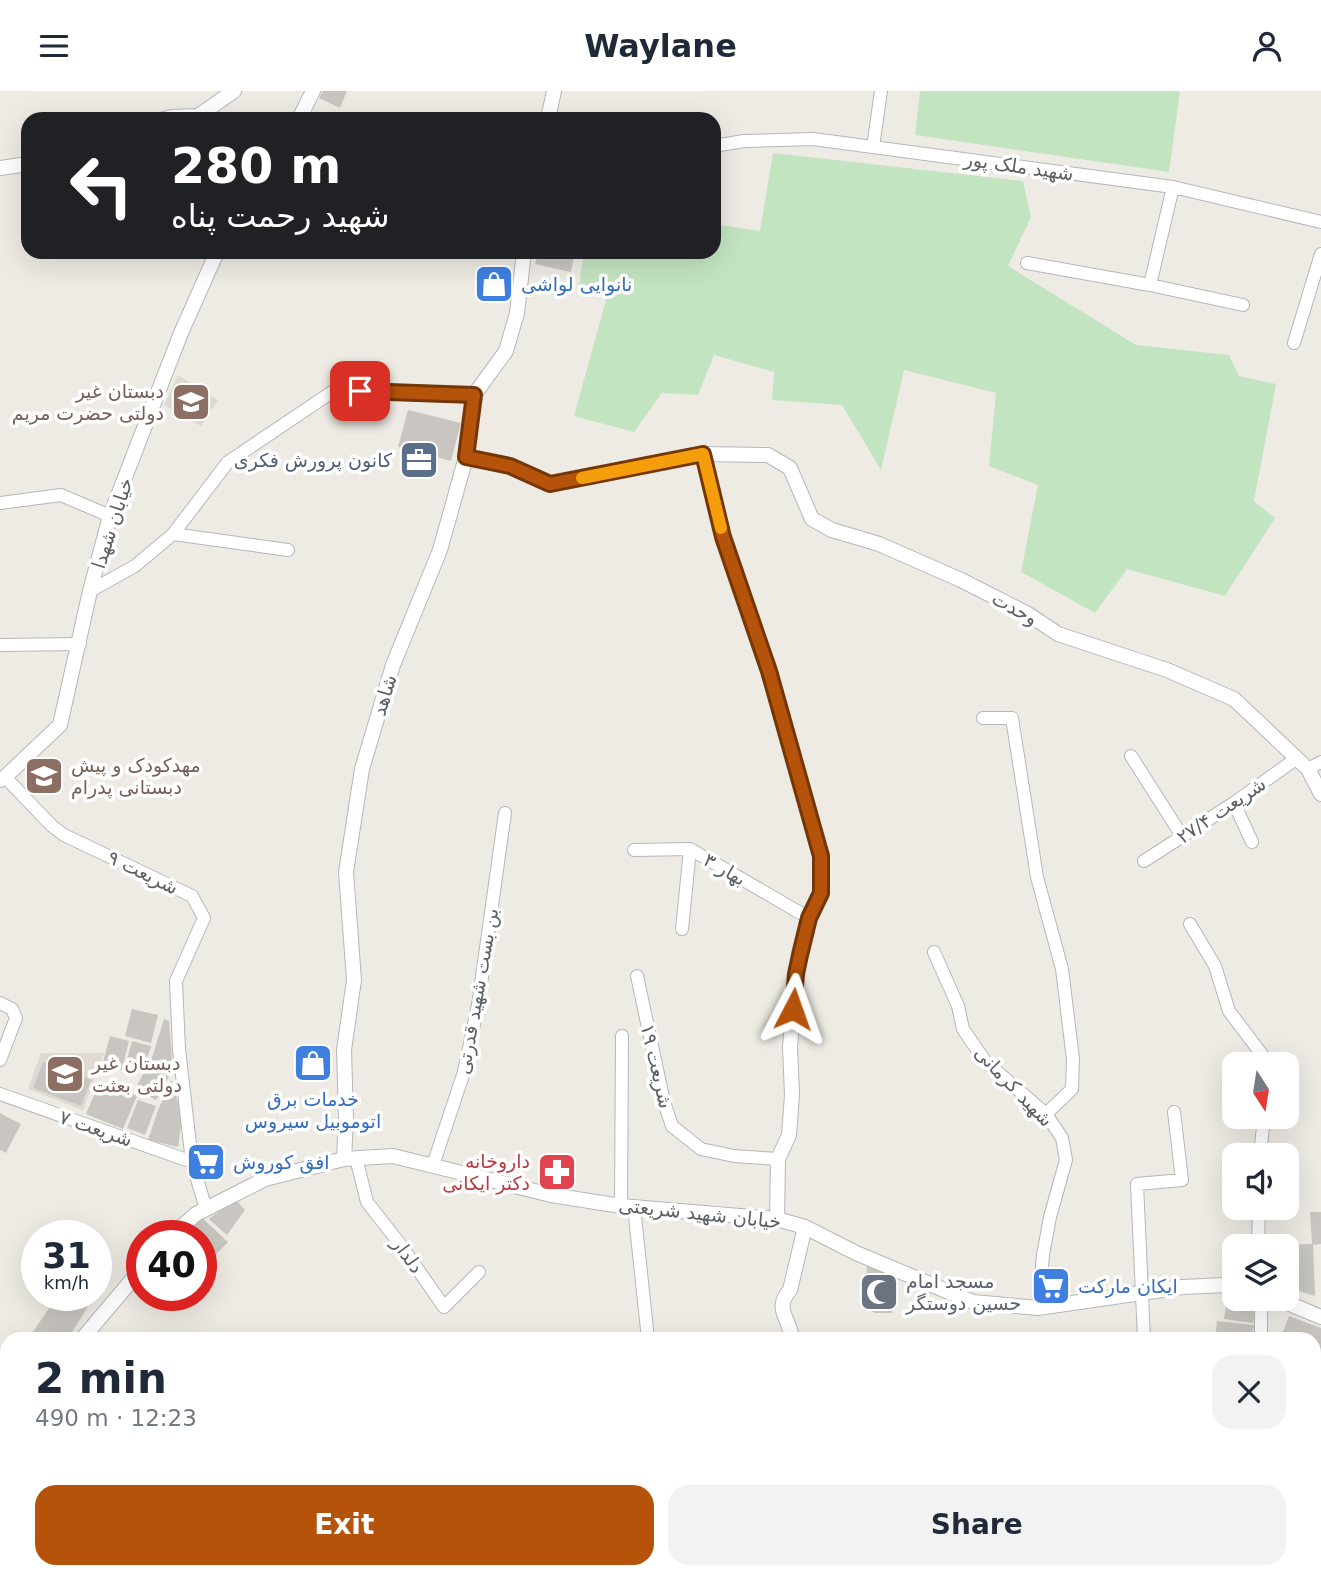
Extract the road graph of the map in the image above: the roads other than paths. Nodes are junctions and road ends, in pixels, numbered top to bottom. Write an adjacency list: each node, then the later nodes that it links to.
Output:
1 (234, 91): 6 (street)
2 (305, 91): 7 (street)
3 (313, 91): 8 (street)
4 (554, 91): 9 (street)
5 (881, 91): 11 (street)
6 (204, 112)
7 (302, 112)
8 (304, 112)
9 (550, 112)
10 (721, 145): 11 (street, شهید ملک پور)
11 (873, 147): 14 (street, شهید ملک پور)
12 (21, 165): 13 (street)
13 (0, 168)
14 (1173, 187): 15 (street, شهید ملک پور); 20 (street)
15 (1321, 222)
16 (1321, 254): 22 (street)
17 (214, 259): 27 (street, خیابان شهدا)
18 (523, 259): 23 (street, شاهد)
19 (1027, 263): 20 (street)
20 (1150, 285): 21 (street)
21 (1243, 305)
22 (1294, 343)
23 (474, 395): 25 (street, شاهد); 28 (street)
24 (703, 454): 25 (street, وحدت); 35 (street, وحدت); 45 (street)
25 (466, 457): 57 (street, شاهد)
26 (0, 503): 27 (street)
27 (110, 516): 30 (street, خیابان شهدا)
28 (173, 534): 29 (street); 30 (street)
29 (288, 549)
30 (90, 591): 31 (street, خیابان شهدا)
31 (80, 643): 32 (street); 36 (street, خیابان شهدا)
32 (0, 645)
33 (983, 717): 56 (street)
34 (1131, 755): 40 (street)
35 (1309, 763): 37 (street, وحدت); 38 (street, شریعت ۲۷/۴)
36 (3, 779): 59 (street, شریعت ۹)
37 (1321, 794)
38 (1234, 803): 40 (street, شریعت ۲۷/۴); 41 (street)
39 (505, 813): 60 (street, بن بست شهید قدرتی)
40 (1182, 836): 44 (street, شریعت ۲۷/۴)
41 (1252, 842)
42 (690, 849): 43 (street, بهار ۳); 45 (street, بهار ۳); 47 (street)
43 (634, 850)
44 (1144, 861)
45 (809, 918): 58 (street)
46 (1190, 924): 52 (street)
47 (682, 929)
48 (934, 952): 56 (street, شهید کرمانی)
49 (637, 976): 58 (street, شریعت ۱۹)
50 (0, 1003): 53 (street)
51 (622, 1036): 61 (street)
52 (1260, 1052)
53 (0, 1060)
54 (0, 1094): 59 (street, شریعت ۷)
55 (1174, 1112): 69 (street)
56 (1046, 1114): 70 (street, شهید کرمانی)
57 (350, 1158): 60 (street, خیابان شهید شریعتی); 62 (street, خیابان شهید شریعتی); 66 (street, دلدار)
58 (779, 1159): 63 (street)
59 (192, 1162): 62 (street, شریعت ۹)
60 (433, 1165): 61 (street, خیابان شهید شریعتی)
61 (627, 1206): 63 (street, خیابان شهید شریعتی); 75 (street)
62 (206, 1209): 64 (street, خیابان شهید شریعتی)
63 (777, 1219): 65 (street, خیابان شهید شریعتی)
64 (189, 1220)
65 (805, 1227): 70 (street, خیابان شهید شریعتی); 76 (street)
66 (479, 1272)
67 (1222, 1285): 69 (street, خیابان شهید شریعتی)
68 (126, 1287): 74 (street)
69 (1141, 1293): 70 (street, خیابان شهید شریعتی); 77 (street)
70 (1038, 1308)
71 (1299, 1308): 73 (street)
72 (1261, 1311): 78 (street)
73 (1321, 1317)
74 (88, 1332)
75 (648, 1332)
76 (791, 1332)
77 (1144, 1332)
78 (1261, 1332)

